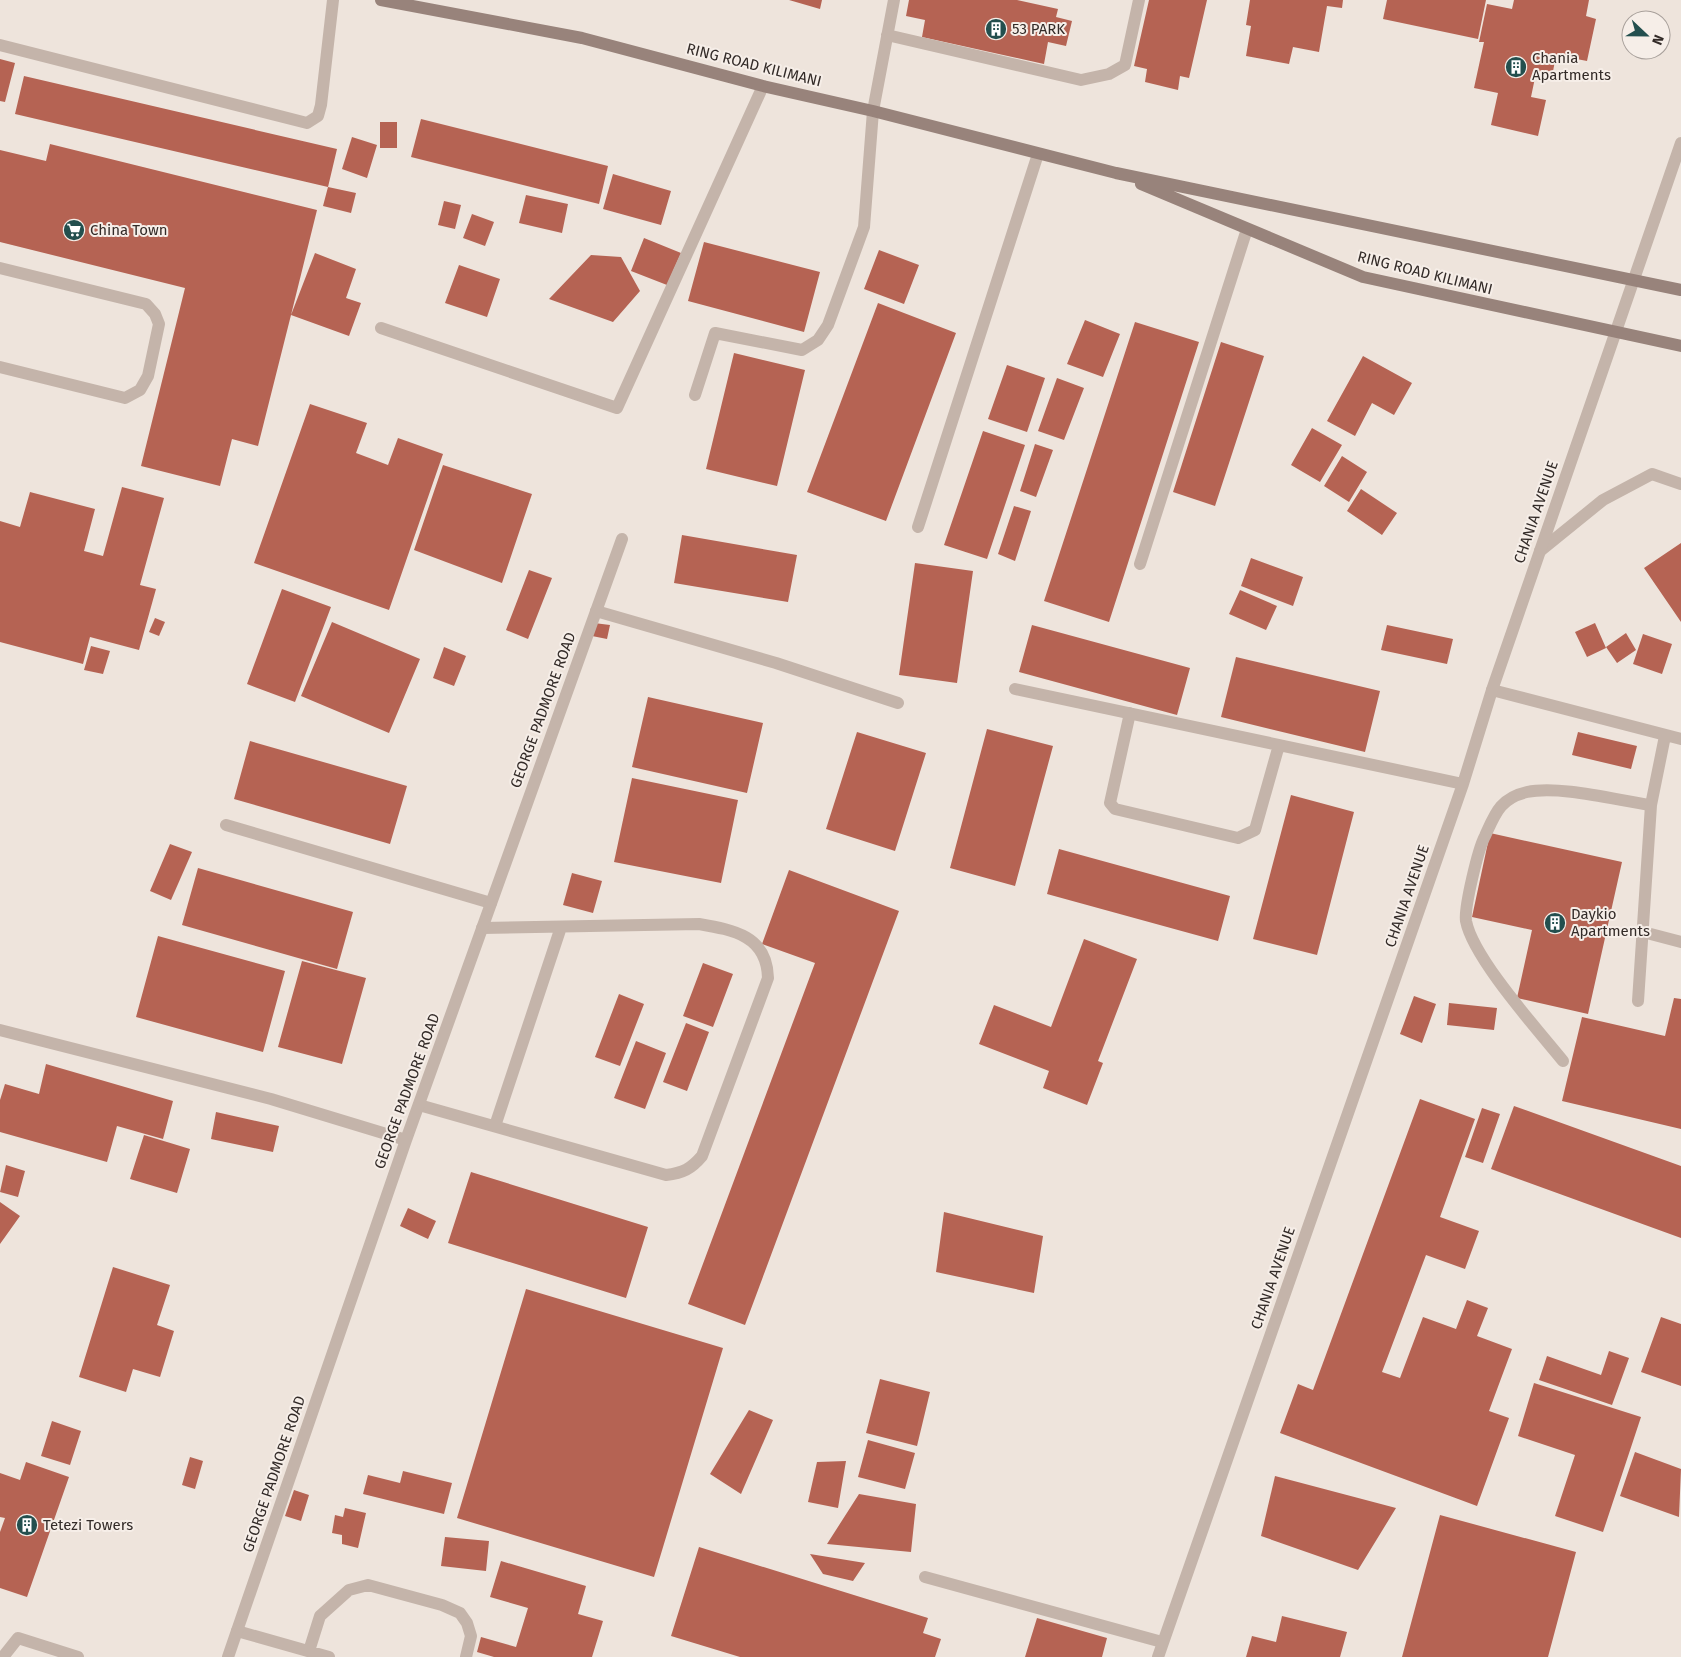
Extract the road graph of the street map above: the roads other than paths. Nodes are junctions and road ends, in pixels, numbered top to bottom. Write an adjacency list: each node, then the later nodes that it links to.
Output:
1 (333, 0): 6 (street)
2 (381, 0): 7 (main road, RING ROAD KILIMANI)
3 (894, 0): 5 (street)
4 (1139, 0): 5 (street)
5 (887, 35): 8 (street)
6 (0, 45)
7 (763, 86): 8 (main road, RING ROAD KILIMANI); 16 (street)
8 (873, 111): 10 (main road, RING ROAD KILIMANI); 20 (street)
9 (1681, 143): 14 (street, CHANIA AVENUE)
10 (1038, 154): 11 (main road, RING ROAD KILIMANI); 22 (street)
11 (1116, 174): 12 (main road, RING ROAD KILIMANI); 14 (main road, RING ROAD KILIMANI)
12 (1247, 229): 17 (main road, RING ROAD KILIMANI); 25 (street)
13 (0, 268): 19 (street)
14 (1635, 280): 15 (main road, RING ROAD KILIMANI); 17 (street, CHANIA AVENUE)
15 (1681, 290)
16 (381, 328)
17 (1617, 333): 18 (main road, RING ROAD KILIMANI); 24 (street, CHANIA AVENUE)
18 (1681, 346)
19 (0, 367)
20 (695, 395)
21 (1681, 484): 24 (street)
22 (918, 527)
23 (622, 539): 26 (street, GEORGE PADMORE ROAD)
24 (1540, 551): 28 (street, CHANIA AVENUE)
25 (1140, 564)
26 (596, 611): 29 (street); 37 (street, GEORGE PADMORE ROAD)
27 (1015, 689): 30 (street)
28 (1492, 690): 31 (street); 34 (street, CHANIA AVENUE)
29 (898, 703)
30 (1130, 713): 33 (street); 33 (street)
31 (1665, 736): 32 (street); 35 (street)
32 (1681, 740)
33 (1279, 745): 34 (street)
34 (1464, 784): 50 (street, CHANIA AVENUE)
35 (1651, 805): 40 (street); 44 (street)
36 (226, 826): 37 (street)
37 (491, 903): 39 (street, GEORGE PADMORE ROAD)
38 (561, 927): 39 (street); 46 (street); 46 (street)
39 (482, 928): 45 (street, GEORGE PADMORE ROAD)
40 (1643, 932): 41 (street); 42 (street)
41 (1681, 942)
42 (1638, 1001)
43 (0, 1030): 47 (street)
44 (1563, 1061)
45 (419, 1105): 46 (street); 47 (street, GEORGE PADMORE ROAD)
46 (495, 1126)
47 (406, 1140): 49 (street, GEORGE PADMORE ROAD)
48 (925, 1577): 50 (street)
49 (237, 1631): 51 (street); 54 (street, GEORGE PADMORE ROAD)
50 (1162, 1642): 57 (street, CHANIA AVENUE)
51 (309, 1651): 55 (street); 56 (street)
52 (3, 1657): 53 (street)
53 (78, 1657)
54 (228, 1657)
55 (329, 1657)
56 (466, 1657)
57 (1158, 1657)

